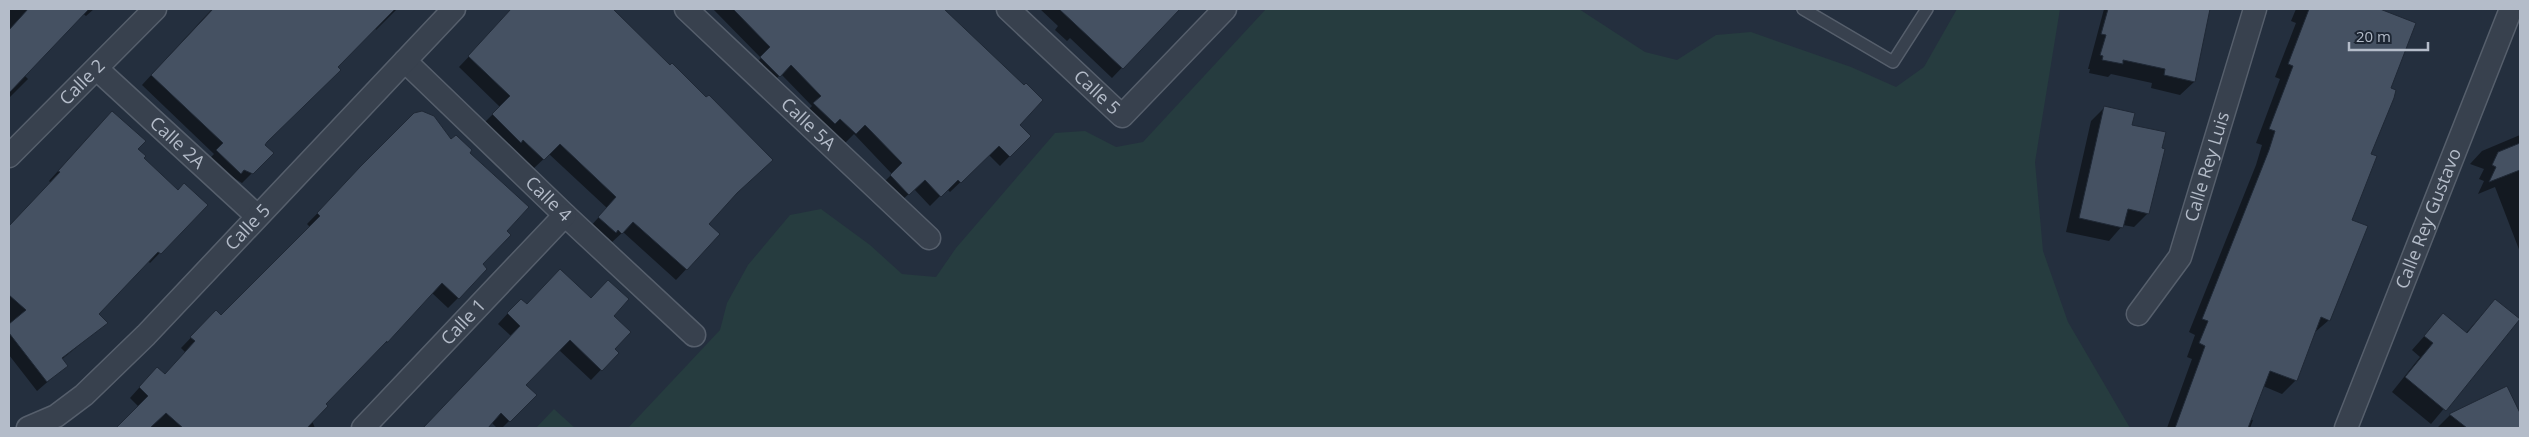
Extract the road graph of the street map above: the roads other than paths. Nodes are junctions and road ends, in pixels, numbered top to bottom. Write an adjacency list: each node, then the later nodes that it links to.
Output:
1 (155, 9): 11 (street, Calle 2)
2 (454, 9): 10 (street, Calle 5)
3 (686, 9): 15 (street, Calle 5A)
4 (1008, 9): 5 (street, Calle 5)
5 (1225, 9)
6 (1803, 9): 7 (lane)
7 (1927, 9)
8 (2255, 9): 16 (street, Calle Rey Luis)
9 (2510, 9): 20 (street, Calle Rey Gustavo)
10 (405, 61): 13 (street, Calle 4); 14 (street, Calle 5)
11 (97, 69): 12 (street, Calle 2); 14 (street, Calle 2A)
12 (9, 156)
13 (565, 215): 17 (street, Calle 4); 19 (street, Calle 1)
14 (257, 216): 18 (street, Calle 5)
15 (929, 238)
16 (2138, 314)
17 (694, 335)
18 (28, 428)
19 (363, 428)
20 (2346, 428)

